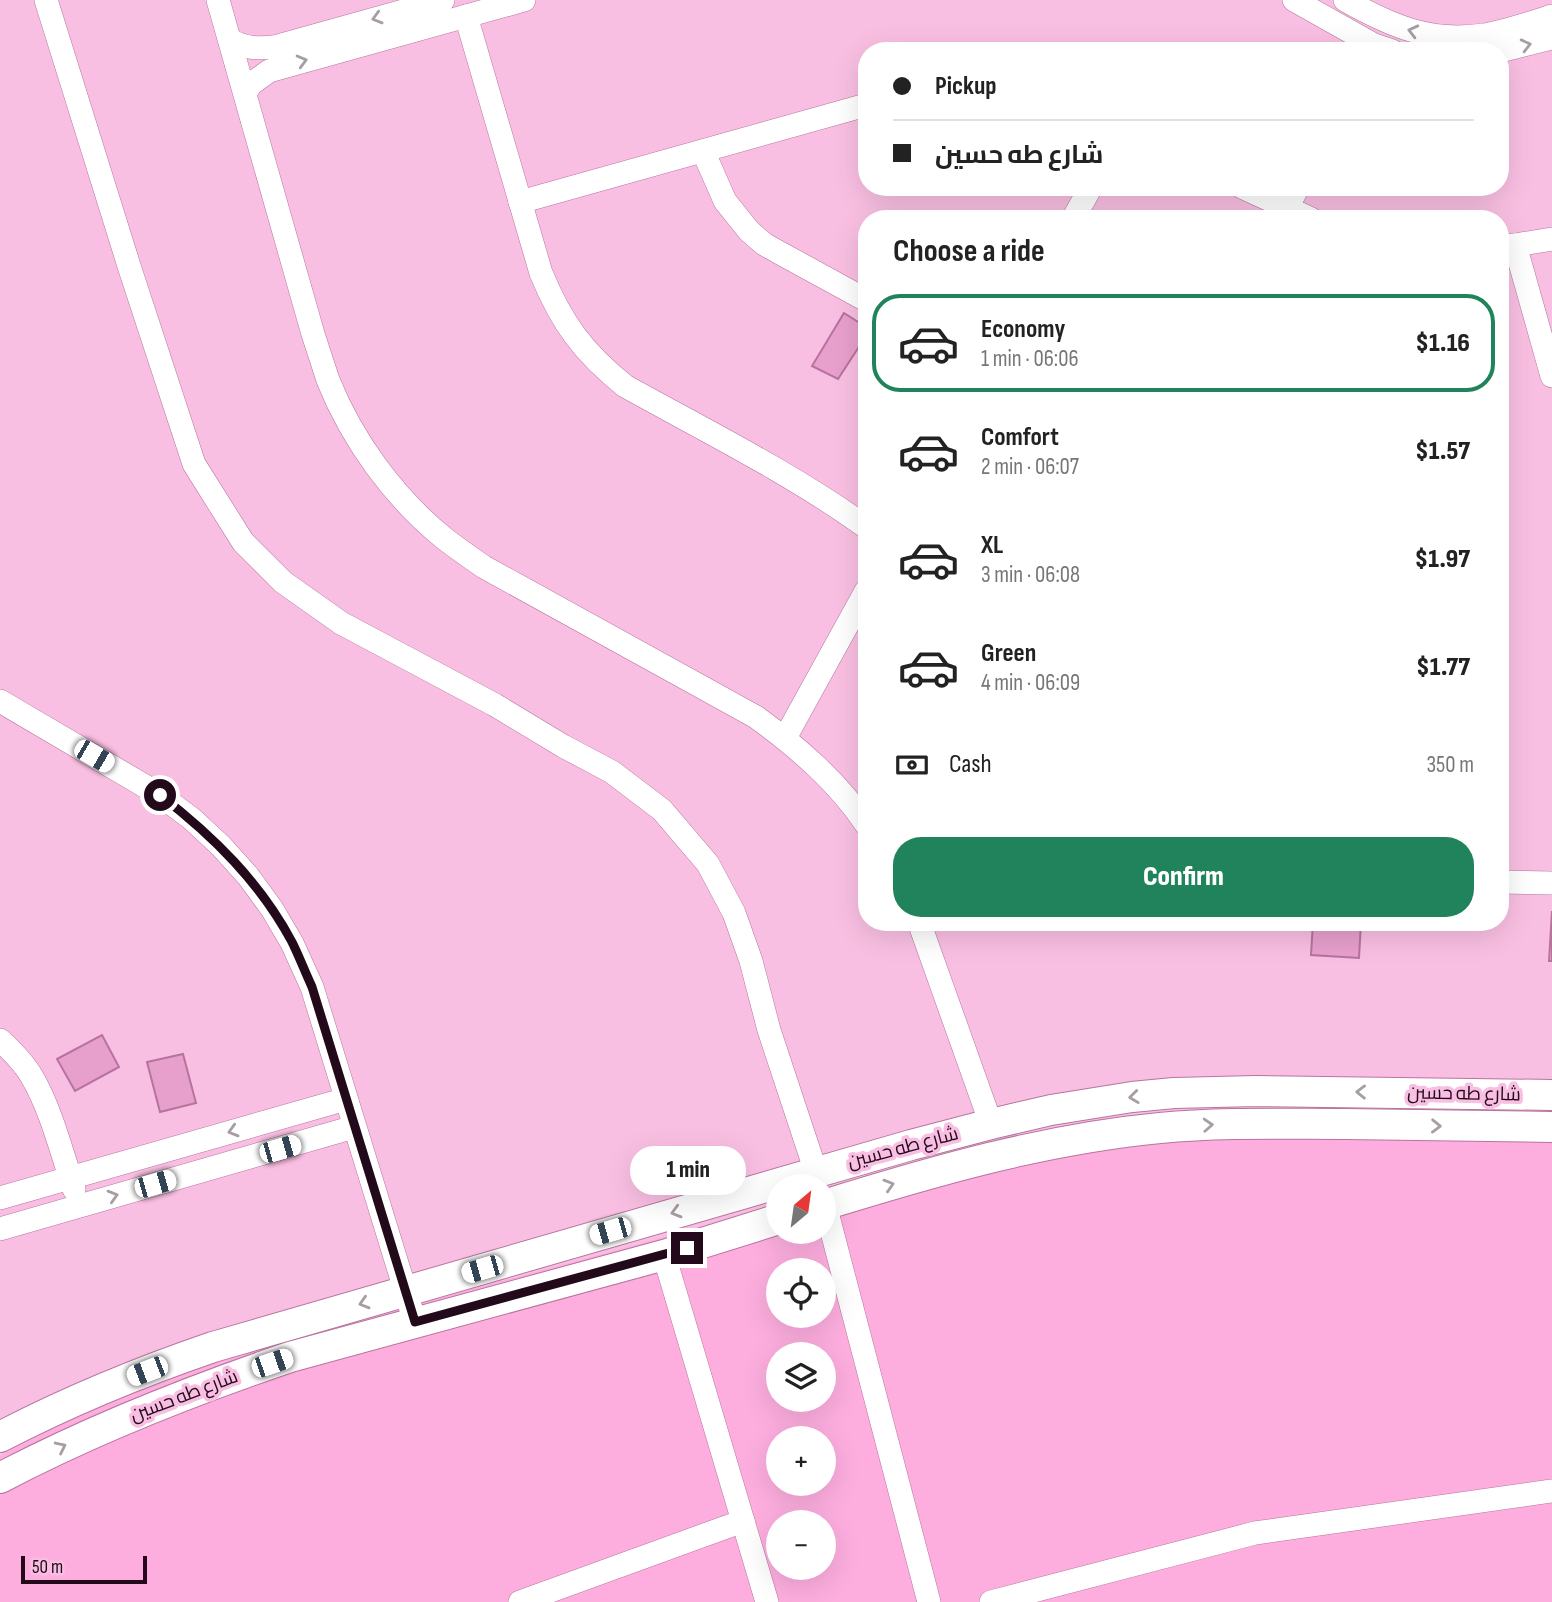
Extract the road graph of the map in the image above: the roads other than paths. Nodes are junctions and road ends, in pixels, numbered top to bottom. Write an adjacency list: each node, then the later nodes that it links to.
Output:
1 (46, 0): 38 (street)
2 (218, 0): 10 (street)
3 (443, 0): 10 (street, one-way to 10)
4 (524, 0): 7 (street)
5 (1294, 0): 11 (street)
6 (1345, 0): 8 (street, one-way to 6)
7 (466, 16): 13 (street, one-way to 7); 17 (street)
8 (1552, 16)
9 (1552, 38): 12 (street, one-way to 9)
10 (230, 40): 13 (street)
11 (1367, 42)
12 (1509, 49)
13 (245, 93): 27 (street)
14 (858, 107): 15 (street)
15 (703, 151): 17 (street); 22 (street)
16 (1256, 196): 18 (street)
17 (520, 202): 24 (street)
18 (1277, 210)
19 (1552, 239): 20 (street)
20 (1509, 246)
21 (1509, 252): 23 (street)
22 (858, 296)
23 (1552, 376)
24 (858, 521)
25 (858, 606): 27 (street)
26 (0, 701): 34 (street)
27 (785, 738): 28 (street)
28 (858, 814)
29 (1509, 883): 30 (street)
30 (1552, 883)
31 (922, 931): 35 (street)
32 (0, 1040): 39 (street)
33 (1552, 1095): 35 (main road, شارع طه حسين, one-way to 35)
34 (346, 1099): 36 (street); 39 (street, one-way to 39)
35 (992, 1124): 38 (main road, شارع طه حسين)
36 (355, 1127): 42 (street, one-way to 36); 47 (street)
37 (1552, 1127): 41 (main road, شارع طه حسين, one-way to 37)
38 (816, 1172): 47 (main road, شارع طه حسين, one-way to 47)
39 (70, 1178): 40 (street); 42 (street)
40 (0, 1198)
41 (836, 1201)
42 (80, 1206): 44 (street)
43 (766, 1223): 46 (main road, شارع طه حسين)
44 (0, 1229)
45 (834, 1244): 55 (street)
46 (664, 1255): 48 (main road, شارع طه حسين); 52 (street)
47 (404, 1291): 48 (street); 49 (main road, شارع طه حسين, one-way to 49)
48 (415, 1322): 50 (main road, شارع طه حسين, one-way to 48)
49 (0, 1437)
50 (0, 1478)
51 (1552, 1491): 56 (street)
52 (743, 1521): 53 (street); 54 (street)
53 (520, 1602)
54 (767, 1602)
55 (929, 1602)
56 (991, 1602)

